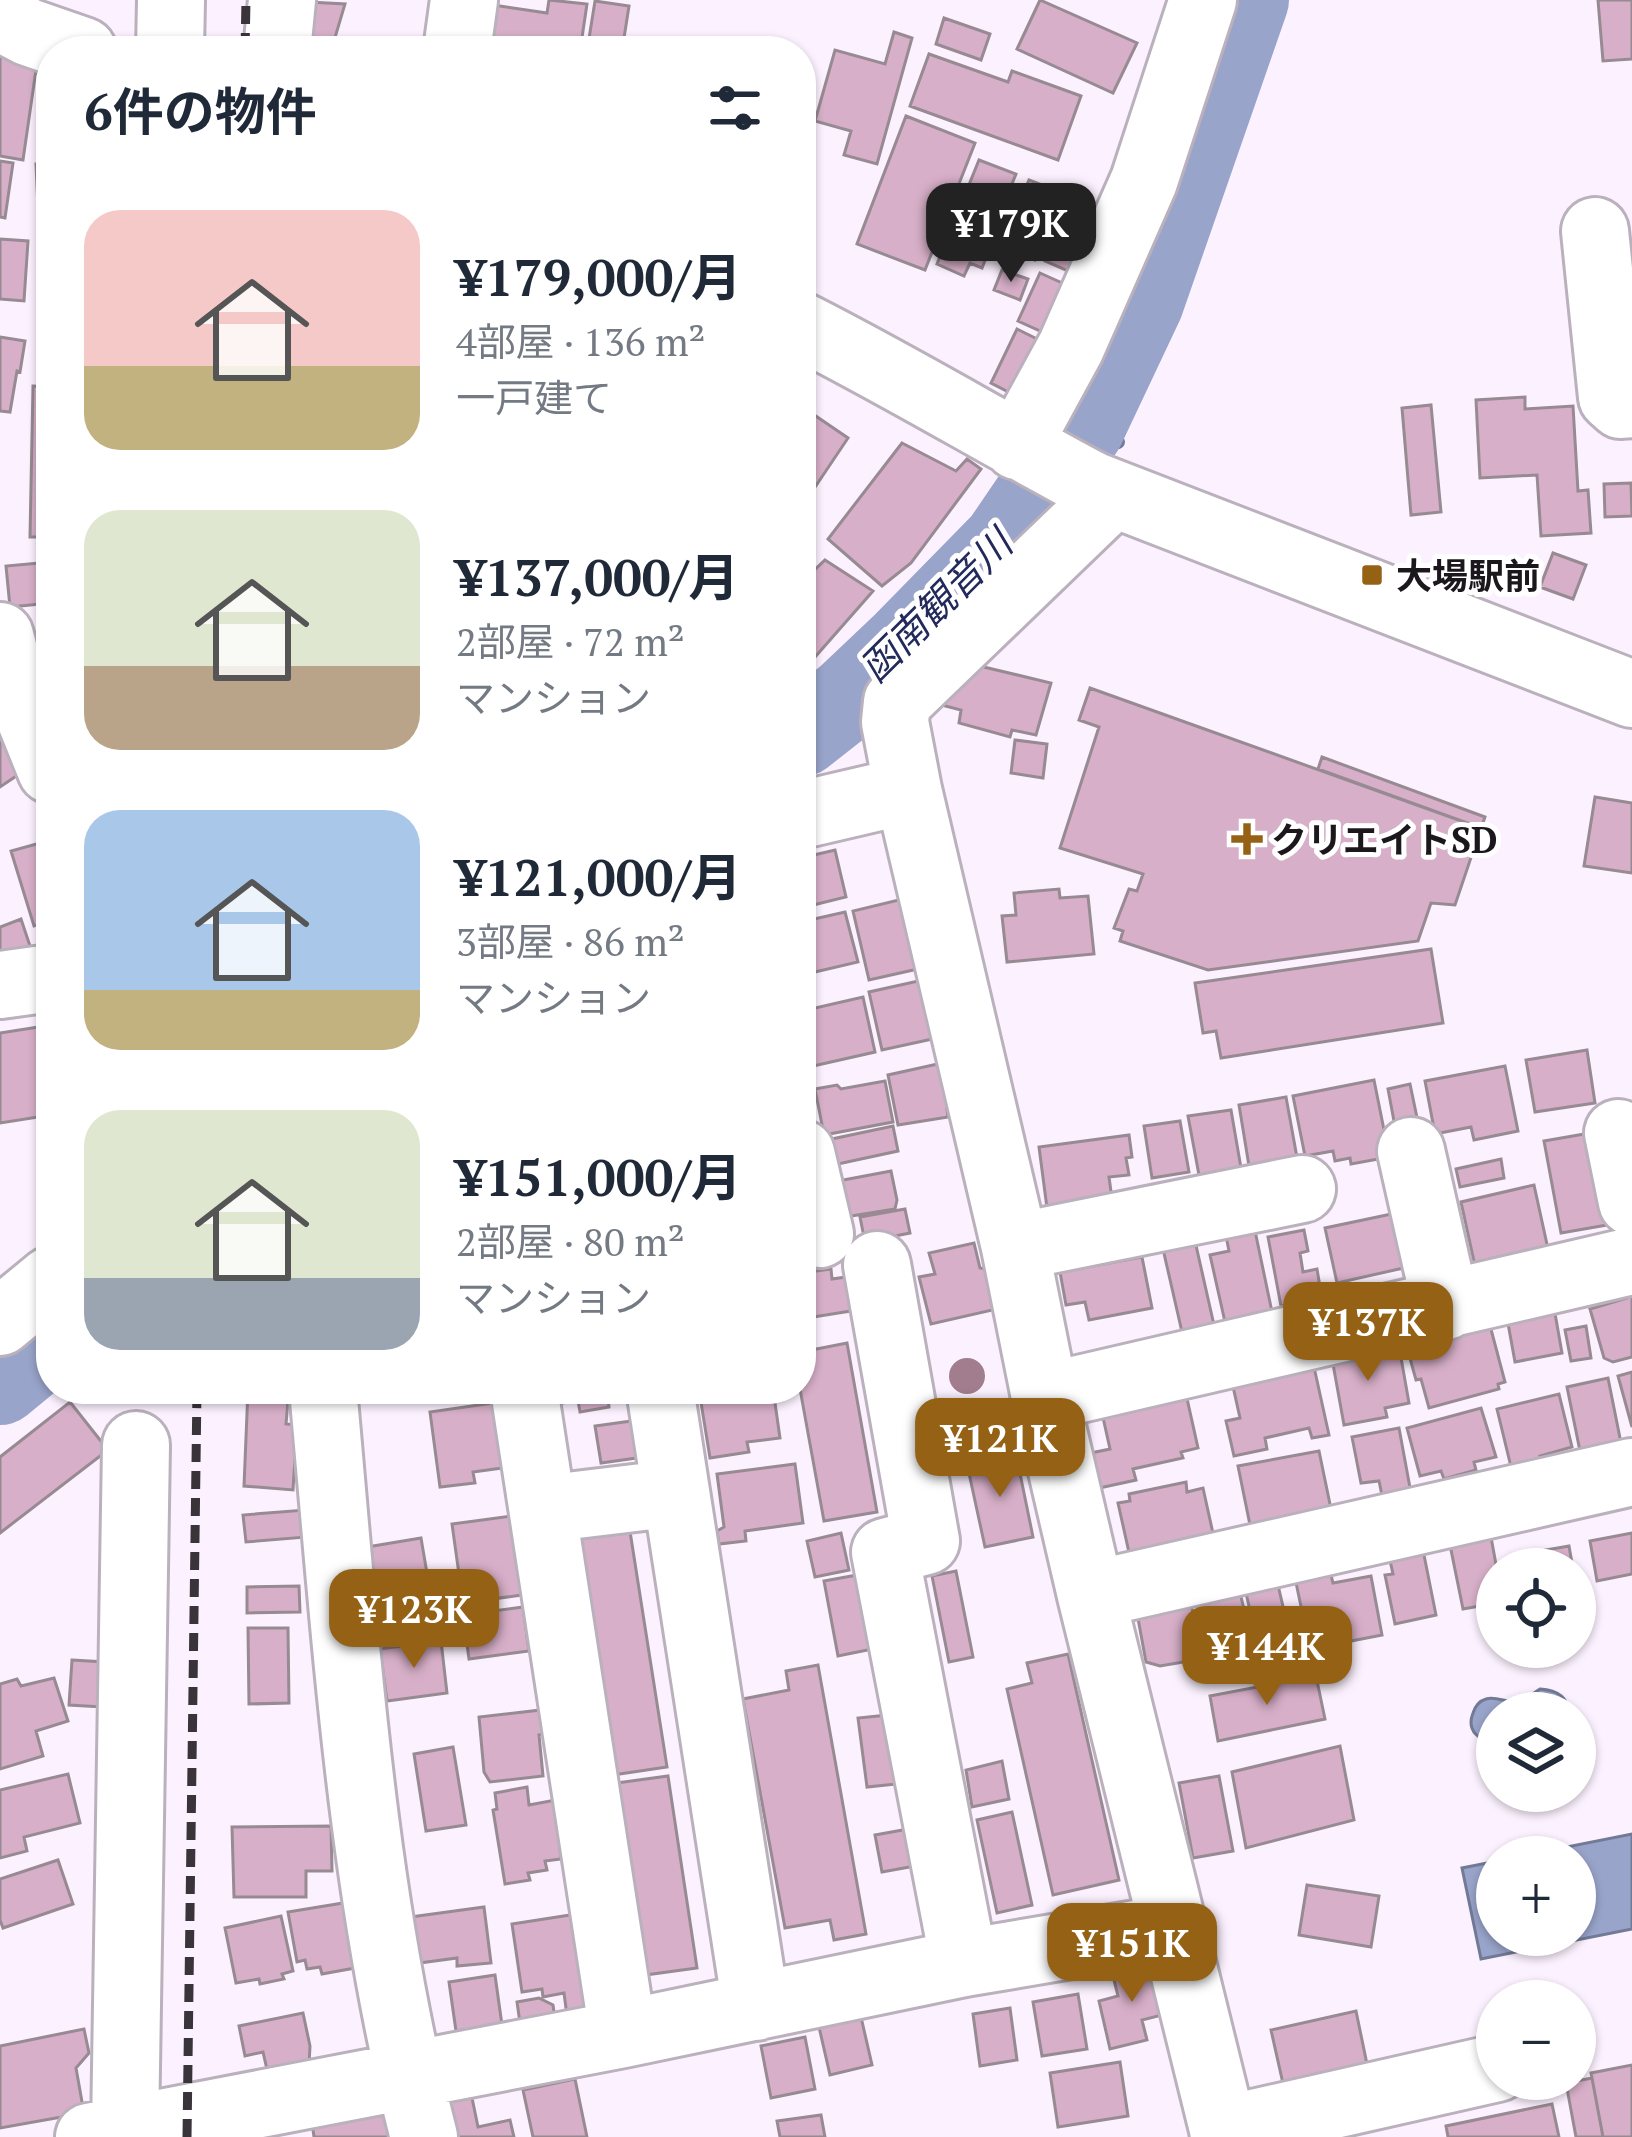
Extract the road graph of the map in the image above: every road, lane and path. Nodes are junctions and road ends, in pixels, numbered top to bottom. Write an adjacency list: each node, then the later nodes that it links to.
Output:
1 (171, 0): 7 (street)
2 (282, 0): 8 (street)
3 (464, 0): 9 (street)
4 (1203, 0): 13 (street)
5 (0, 17): 6 (street)
6 (39, 36)
7 (170, 36)
8 (279, 36)
9 (459, 36)
10 (1595, 231): 12 (street)
11 (816, 334): 13 (street)
12 (1632, 404)
13 (1021, 448): 14 (street)
14 (1103, 489): 16 (street); 18 (street)
15 (3, 658): 17 (street)
16 (1632, 694)
17 (36, 735)
18 (908, 790): 19 (street); 28 (street)
19 (816, 811)
20 (36, 980): 21 (street)
21 (0, 985)
22 (1618, 1132): 25 (street)
23 (1411, 1151): 32 (street)
24 (1302, 1189): 28 (street)
25 (1632, 1202)
26 (816, 1217): 27 (street)
27 (820, 1234)
28 (1015, 1247): 34 (street)
29 (1632, 1262): 32 (street)
30 (877, 1265): 44 (street)
31 (36, 1292): 33 (street)
32 (1446, 1306): 34 (street)
33 (0, 1322)
34 (1045, 1397): 42 (street)
35 (324, 1404): 48 (street)
36 (526, 1404): 41 (street)
37 (662, 1404): 40 (street)
38 (136, 1445): 50 (street)
39 (1632, 1472): 42 (street)
40 (676, 1493): 41 (street); 45 (street)
41 (543, 1509): 46 (street)
42 (1091, 1594): 43 (street)
43 (1172, 1928): 44 (street); 49 (street)
44 (964, 1963): 45 (street)
45 (756, 2007): 46 (street)
46 (623, 2034): 48 (street)
47 (1476, 2073): 49 (street)
48 (416, 2107): 50 (street)
49 (1224, 2133)
50 (107, 2134)

